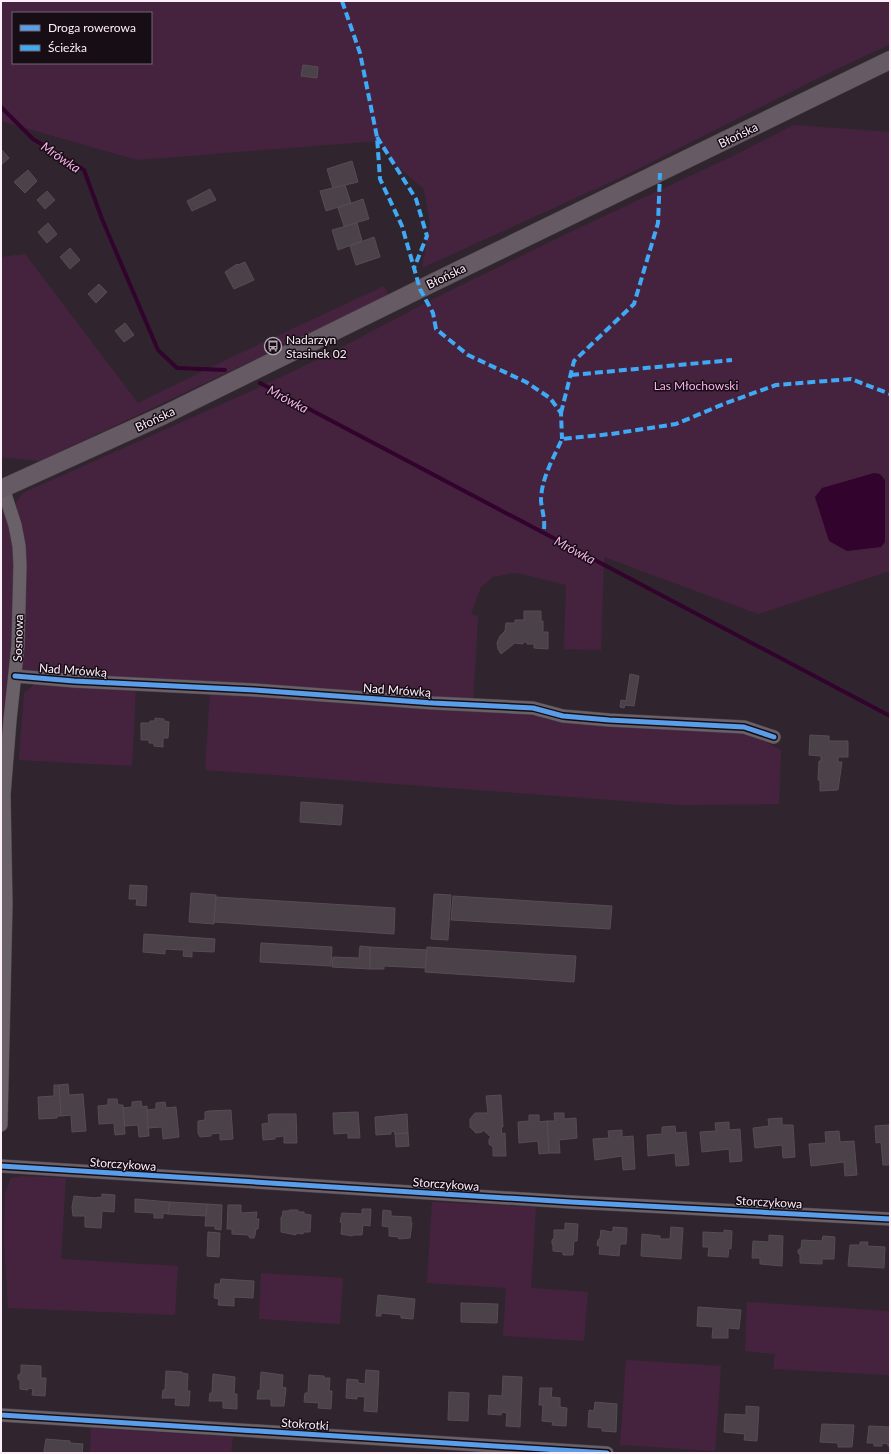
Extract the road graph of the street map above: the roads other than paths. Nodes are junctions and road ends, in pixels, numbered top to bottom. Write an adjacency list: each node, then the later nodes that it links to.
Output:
1 (890, 60): 2 (main road, Błońska)
2 (2, 489): 3 (street, Sosnowa)
3 (15, 676): 4 (street, Nad Mrówką); 5 (street, Sosnowa)
4 (774, 737)
5 (1, 1124)
6 (1, 1166): 7 (street, Storczykowa)
7 (890, 1219)
8 (1, 1415): 9 (street, Stokrotki)
9 (607, 1453)

